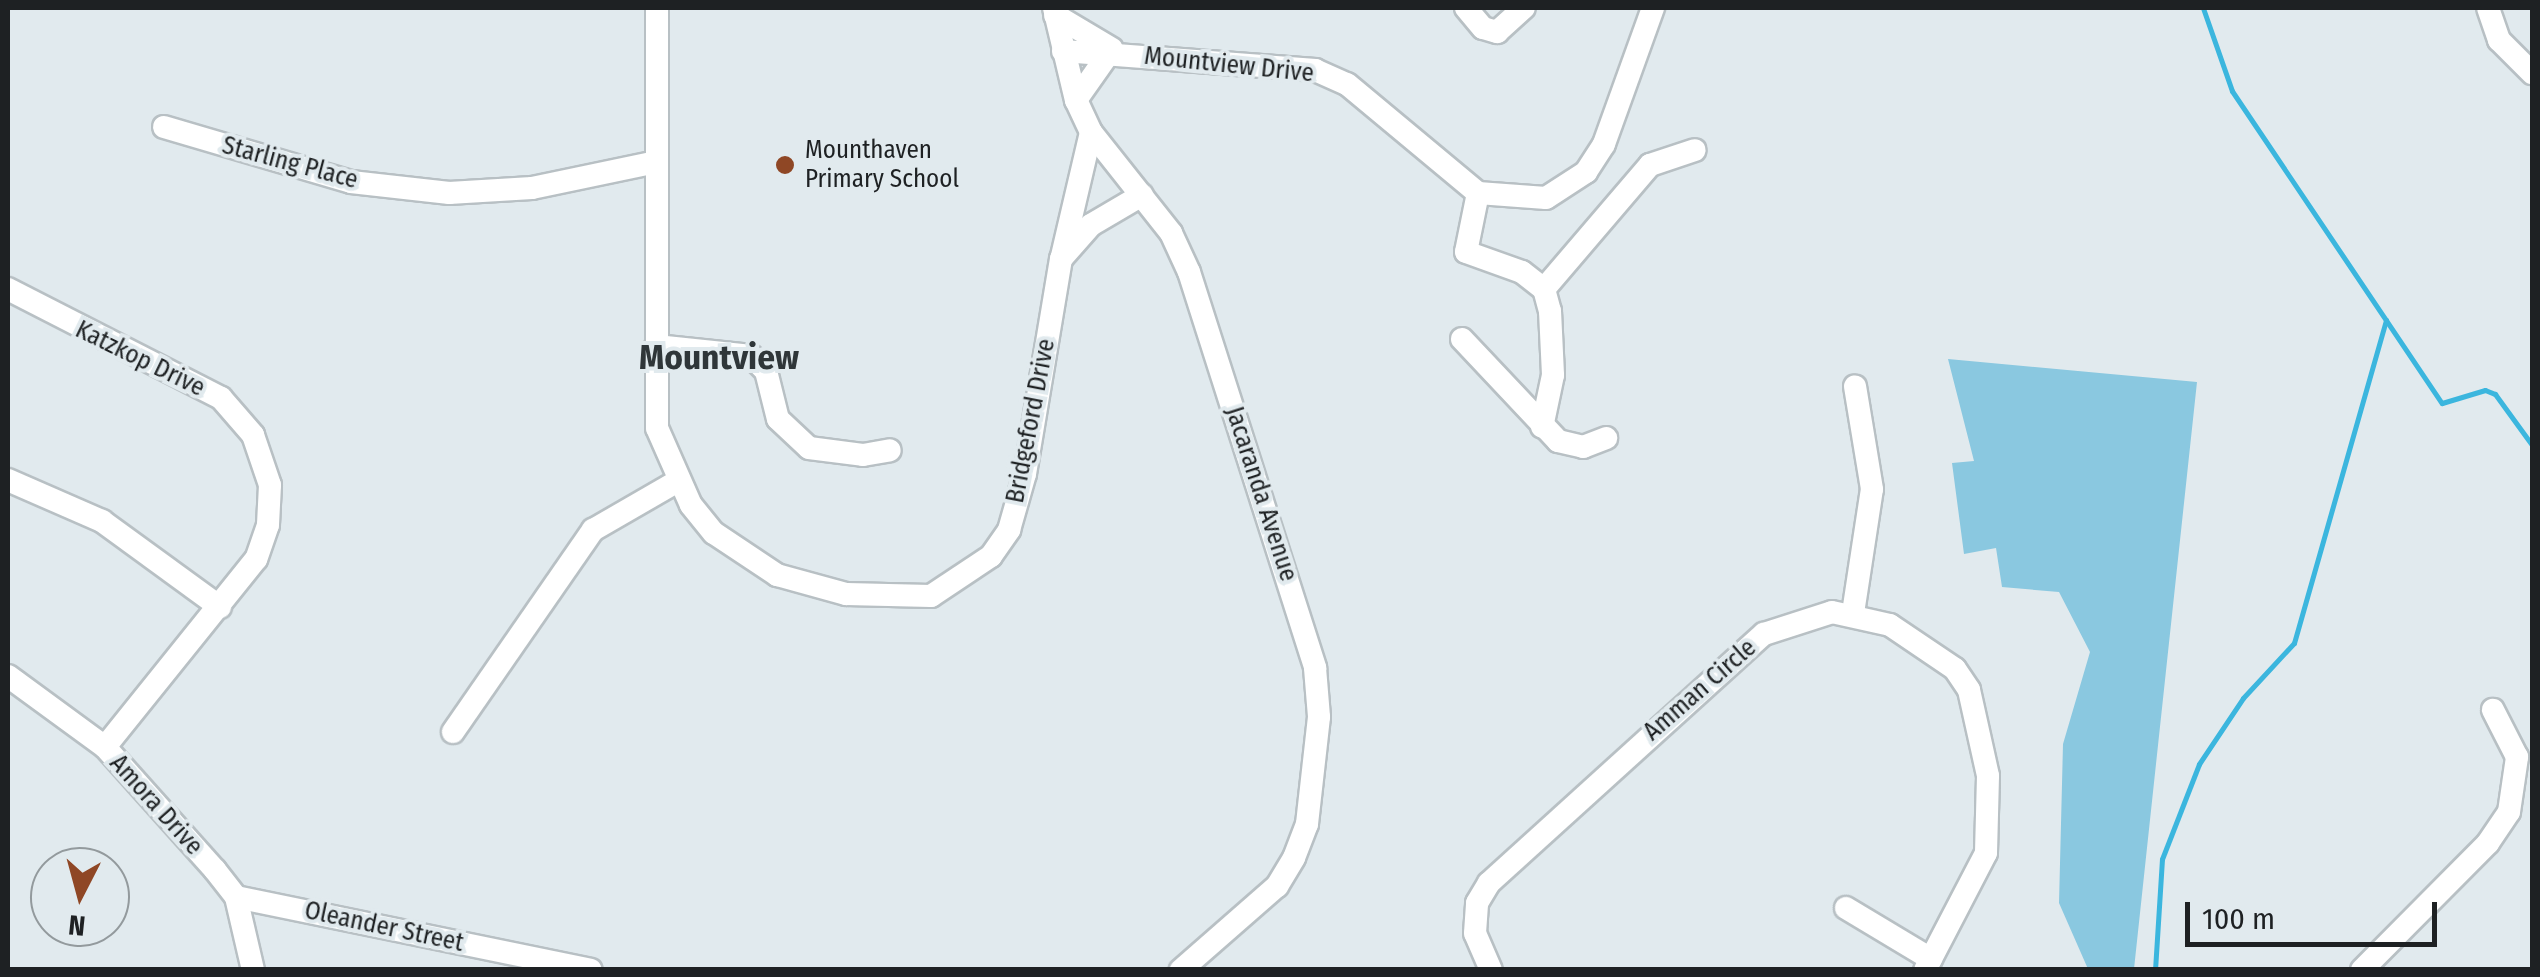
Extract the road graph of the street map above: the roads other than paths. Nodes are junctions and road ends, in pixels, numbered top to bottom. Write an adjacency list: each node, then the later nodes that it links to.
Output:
1 (658, 8): 14 (street, Bridgeford Drive)
2 (1466, 8): 3 (street)
3 (1524, 8)
4 (1652, 8): 15 (street)
5 (2488, 8): 9 (street)
6 (1055, 11): 7 (street, Jacaranda Avenue); 8 (street)
7 (1063, 50): 8 (street, Mountview Drive); 10 (street, Jacaranda Avenue)
8 (1115, 54): 10 (street); 15 (street, Mountview Drive)
9 (2532, 73)
10 (1076, 100): 12 (street, Jacaranda Avenue)
11 (164, 128): 14 (street, Starling Place)
12 (1090, 132): 16 (street, Jacaranda Avenue); 17 (street, Bridgeford Drive)
13 (1695, 150): 18 (street)
14 (656, 162): 21 (street, Bridgeford Drive)
15 (1478, 194): 18 (street)
16 (1142, 196): 17 (street); 39 (street, Jacaranda Avenue)
17 (1061, 259): 27 (street, Bridgeford Drive)
18 (1544, 289): 23 (street)
19 (8, 290): 28 (street, Katzkop Drive)
20 (1462, 339): 23 (street)
21 (656, 346): 25 (street); 27 (street, Bridgeford Drive)
22 (1855, 386): 29 (street)
23 (1542, 427): 24 (street)
24 (1606, 438)
25 (890, 450)
26 (8, 480): 28 (street)
27 (676, 482): 32 (street)
28 (220, 606): 33 (street, Katzkop Drive)
29 (1852, 613): 36 (street, Amman Circle); 40 (street, Amman Circle)
30 (8, 676): 33 (street, Amora Drive)
31 (2493, 710): 41 (street)
32 (453, 732)
33 (104, 747): 34 (street, Amora Drive)
34 (236, 897): 37 (street, Amora Drive); 38 (street, Oleander Street)
35 (1846, 908): 36 (street)
36 (1928, 964)
37 (253, 970)
38 (590, 970)
39 (1182, 970)
40 (1491, 970)
41 (2362, 970)

